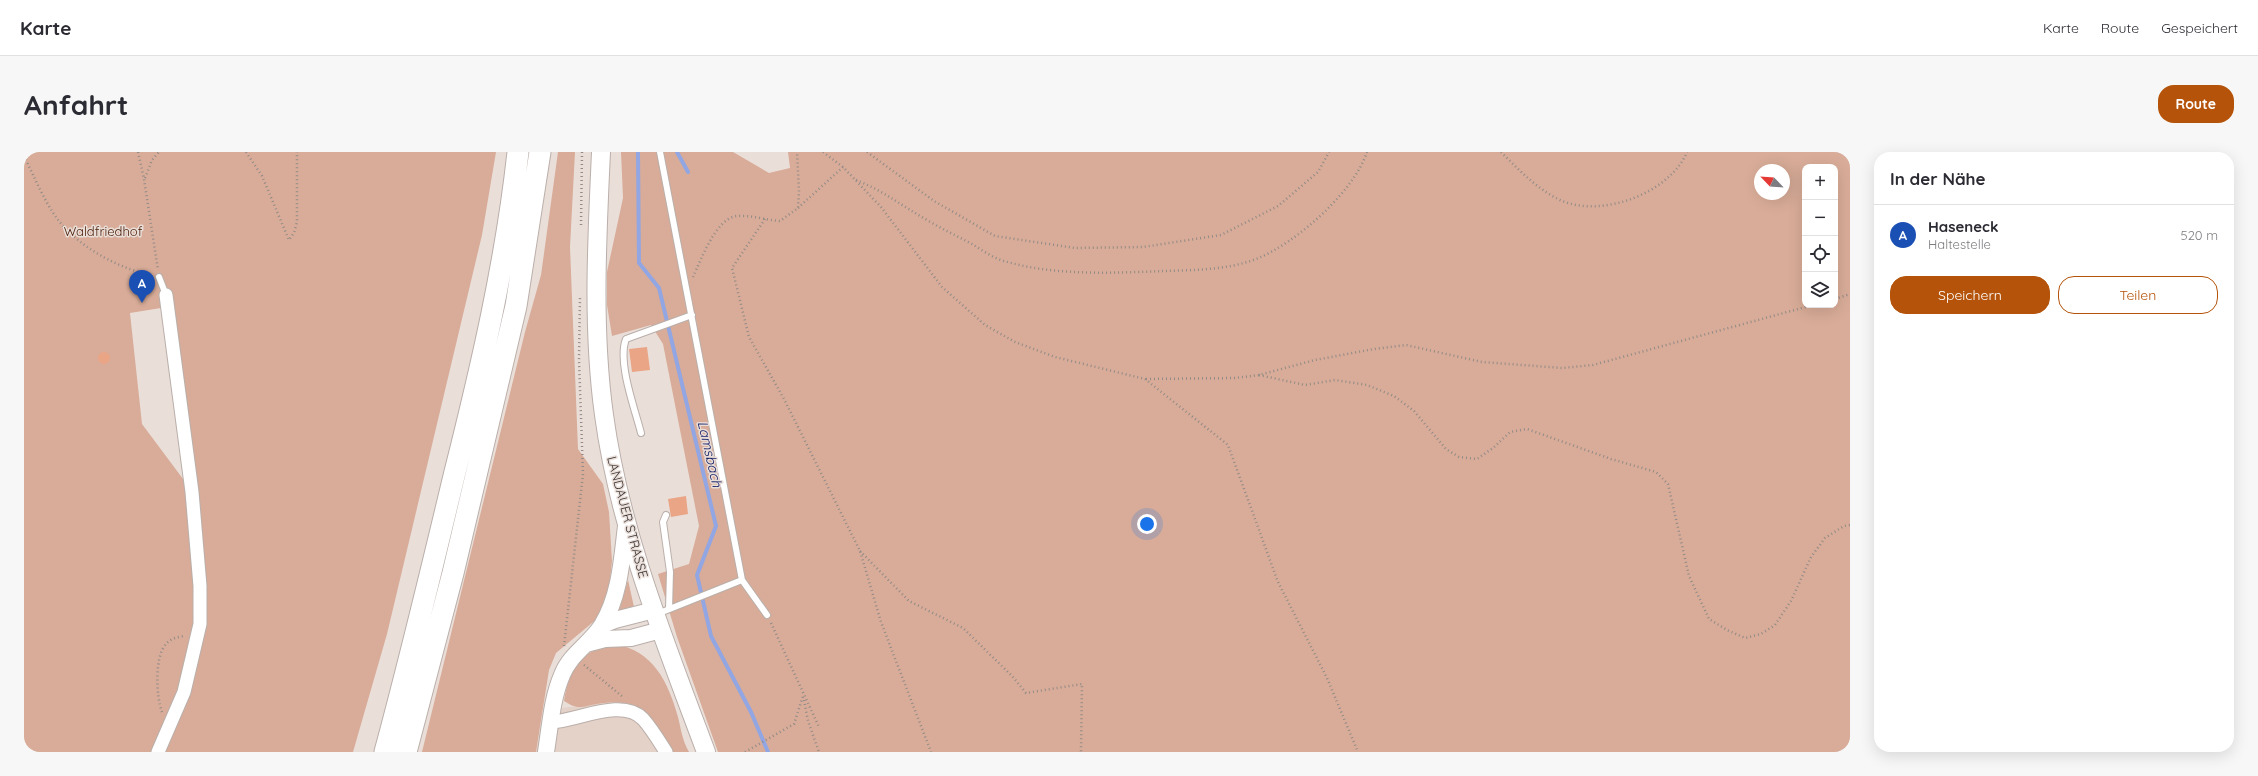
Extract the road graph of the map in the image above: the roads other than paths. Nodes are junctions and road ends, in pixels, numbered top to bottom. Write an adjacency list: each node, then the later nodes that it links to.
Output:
1 (518, 152): 18 (highway)
2 (540, 152): 19 (highway)
3 (601, 152): 10 (main road, LANDAUER STRASSE)
4 (660, 152): 7 (lane)
5 (159, 277): 6 (lane)
6 (166, 295): 17 (street)
7 (692, 315): 8 (lane); 11 (lane)
8 (641, 433)
9 (666, 515): 13 (lane)
10 (627, 522): 13 (main road, LANDAUER STRASSE); 14 (street)
11 (742, 580): 12 (lane); 13 (lane)
12 (767, 615)
13 (660, 616): 14 (street); 15 (street); 22 (main road, LANDAUER STRASSE)
14 (602, 625): 15 (street)
15 (586, 644): 16 (street)
16 (551, 722): 20 (street); 21 (street)
17 (158, 752)
18 (385, 752)
19 (406, 752)
20 (546, 752)
21 (666, 752)
22 (706, 752)

